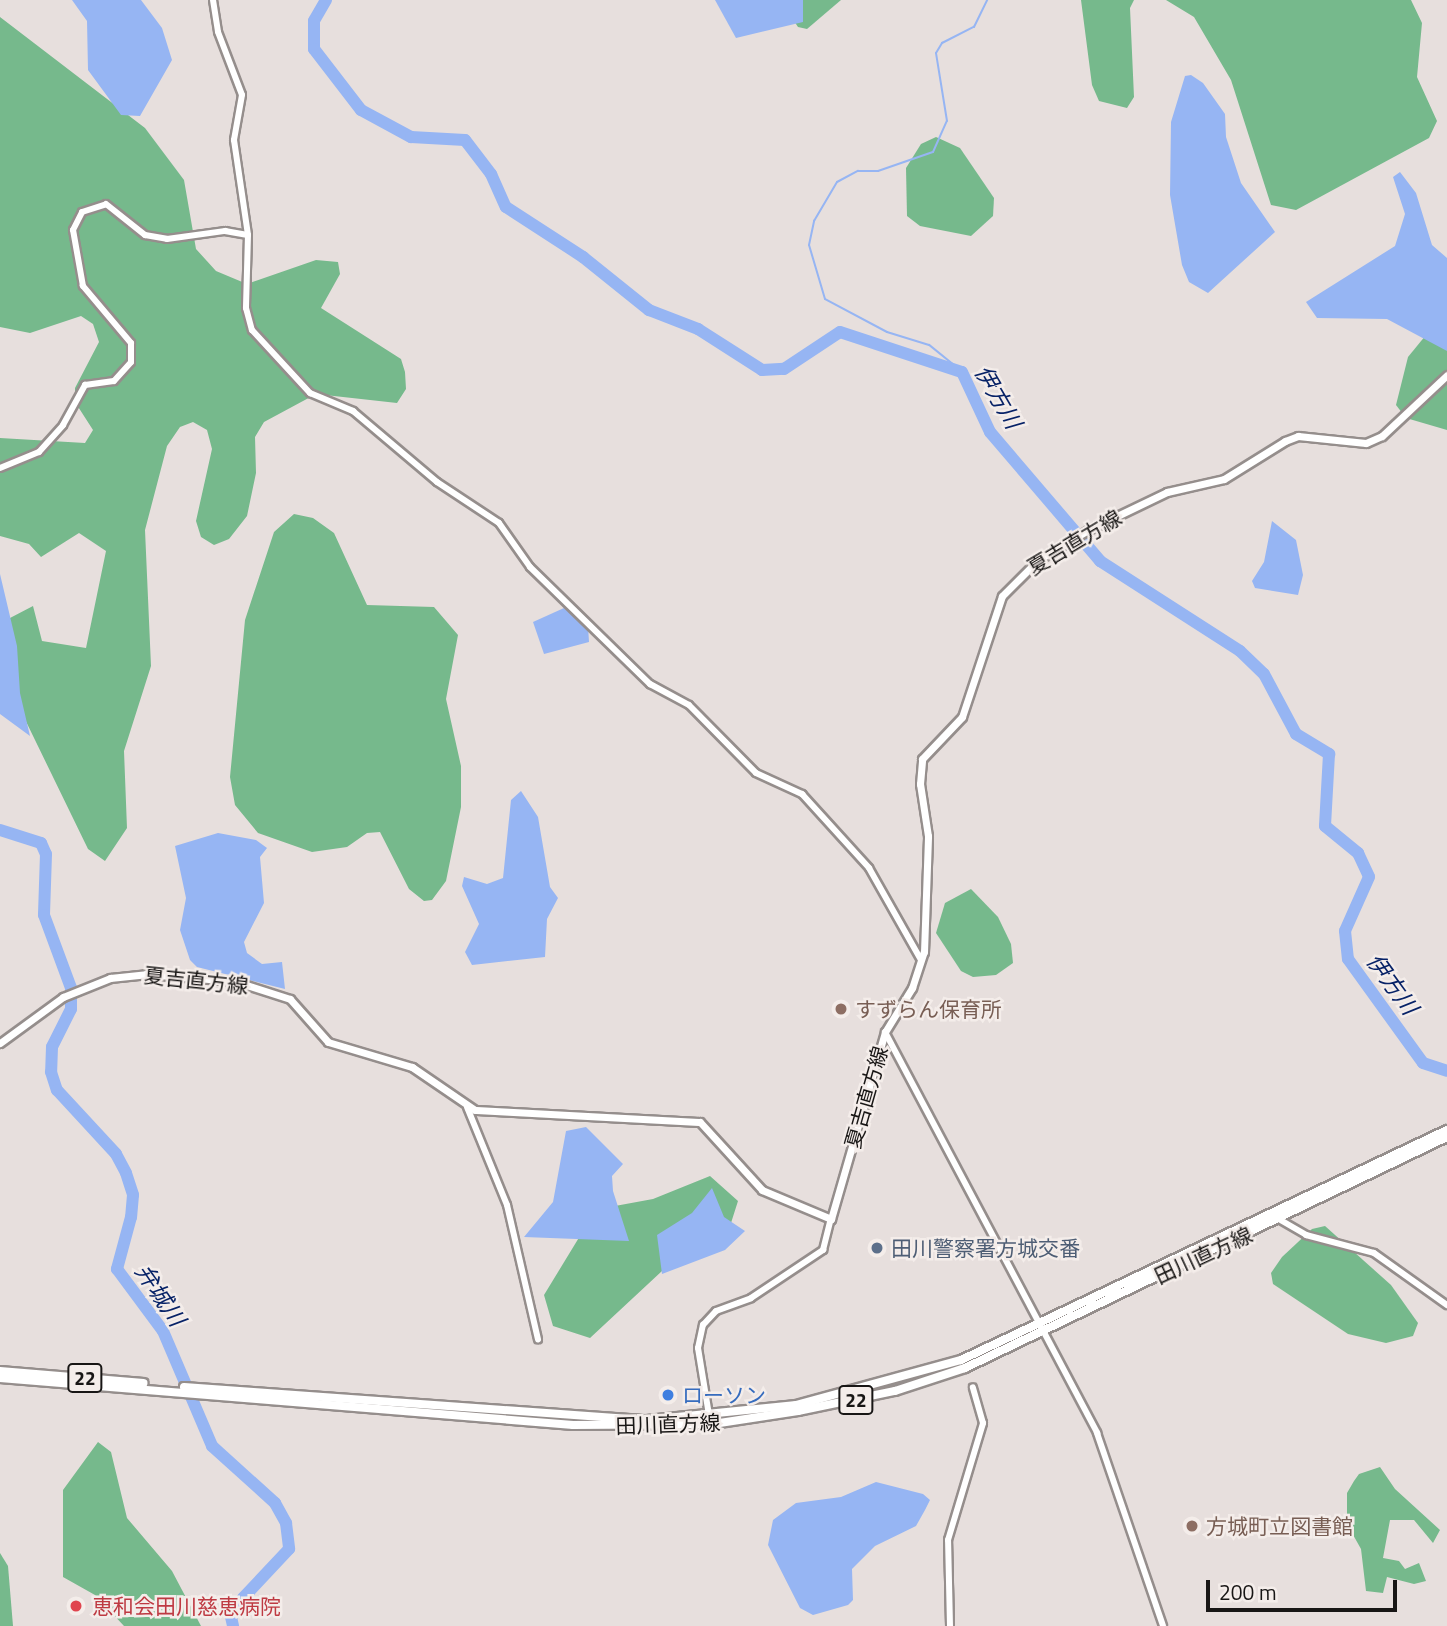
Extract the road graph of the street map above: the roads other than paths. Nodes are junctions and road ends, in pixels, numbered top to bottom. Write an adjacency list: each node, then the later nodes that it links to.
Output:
1 (214, 0): 2 (street)
2 (248, 235): 4 (street); 5 (street)
3 (1447, 375): 5 (main road, 夏吉直方線)
4 (0, 468)
5 (922, 960): 6 (main road, 夏吉直方線)
6 (885, 1032): 12 (main road, 夏吉直方線); 14 (street)
7 (0, 1043): 8 (main road, 夏吉直方線)
8 (467, 1107): 12 (main road); 15 (street)
9 (1447, 1130): 11 (main road, 田川直方線 / 22)
10 (1447, 1137): 11 (main road, 田川直方線 / 22)
11 (1277, 1218): 13 (street); 14 (main road, 田川直方線 / 22)
12 (831, 1219): 21 (street)
13 (1447, 1305)
14 (1042, 1329): 20 (main road, 田川直方線 / 22); 21 (main road, 田川直方線 / 22); 23 (street)
15 (538, 1339)
16 (0, 1371): 19 (main road, 田川直方線 / 22)
17 (0, 1378): 19 (main road, 田川直方線 / 22)
18 (973, 1387): 22 (street)
19 (171, 1388): 20 (main road, 田川直方線 / 22)
20 (212, 1392): 21 (main road, 田川直方線 / 22)
21 (709, 1417)
22 (950, 1626)
23 (1163, 1626)

